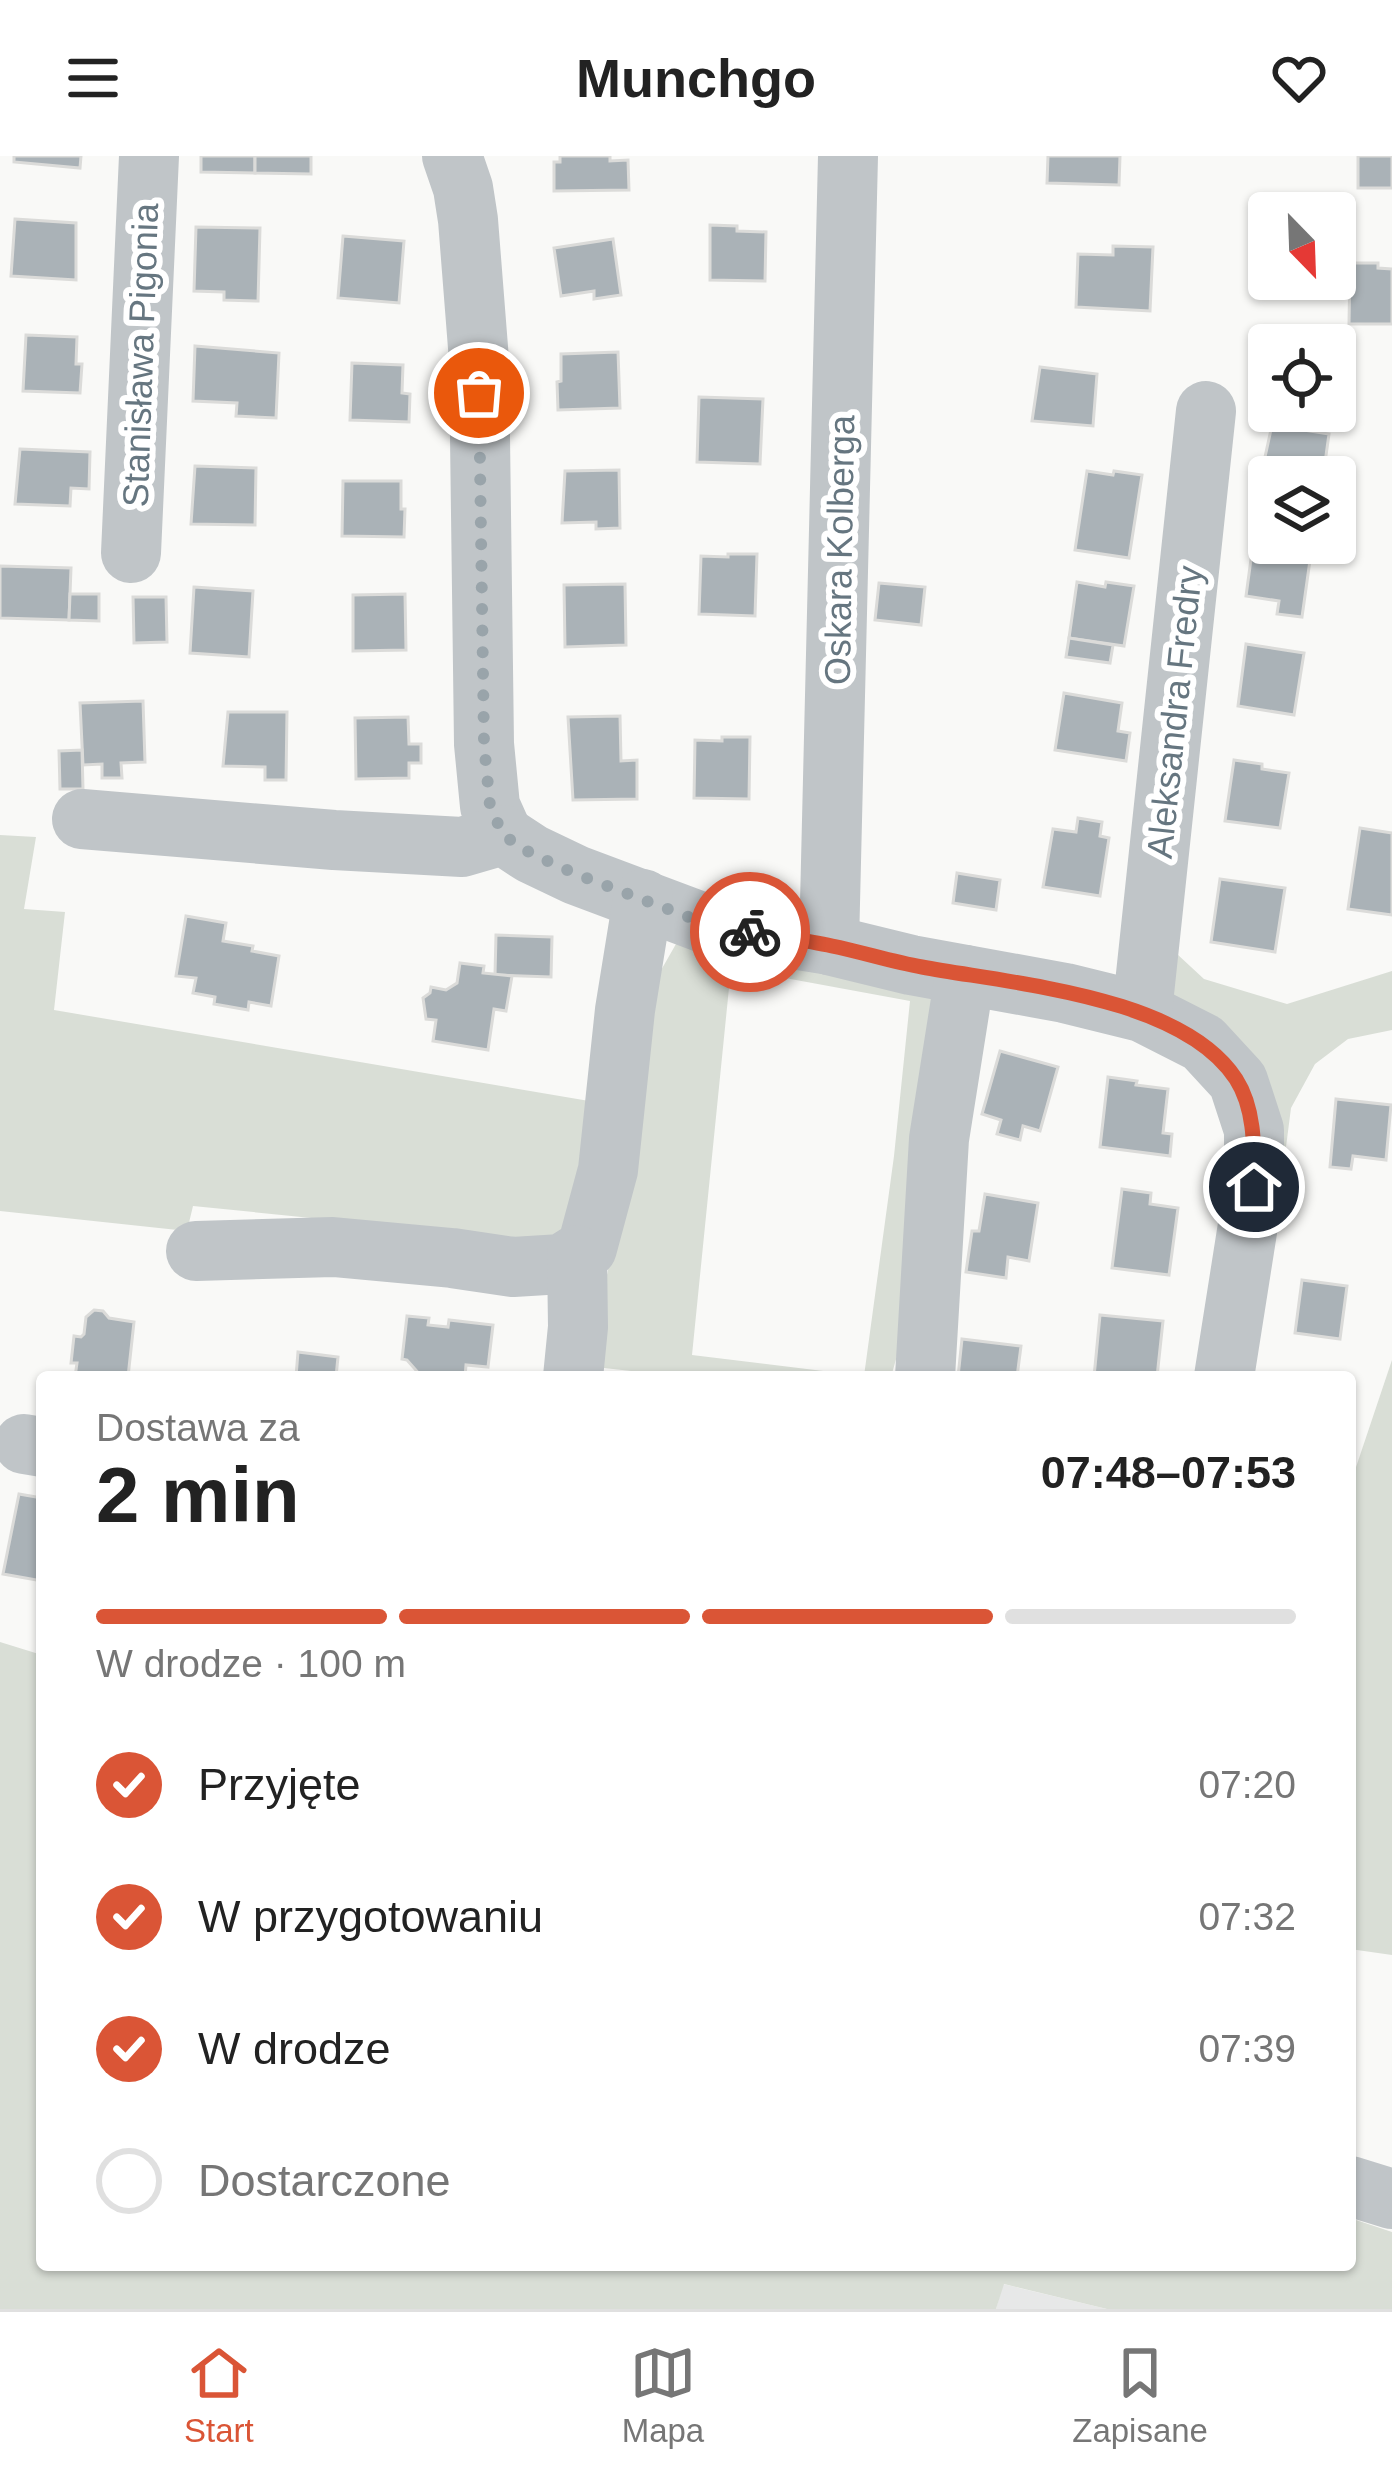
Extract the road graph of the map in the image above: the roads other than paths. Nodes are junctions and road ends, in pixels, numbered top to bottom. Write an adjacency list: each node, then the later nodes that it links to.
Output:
1 (148, 156): 5 (street, Stanisława Pigonia)
2 (452, 156): 7 (street)
3 (848, 156): 9 (street, Oskara Kolberga)
4 (1206, 411): 11 (street, Aleksandra Fredry)
5 (131, 554)
6 (82, 819): 7 (street)
7 (503, 835): 8 (street)
8 (643, 899): 9 (street); 13 (street)
9 (829, 945): 10 (street)
10 (965, 975): 11 (street); 15 (street)
11 (1142, 1012): 16 (street)
12 (196, 1252): 13 (street)
13 (577, 1255): 14 (street)
14 (574, 1371)
15 (925, 1371)
16 (1225, 1371)
17 (1356, 2188): 18 (street)
18 (1392, 2199)

